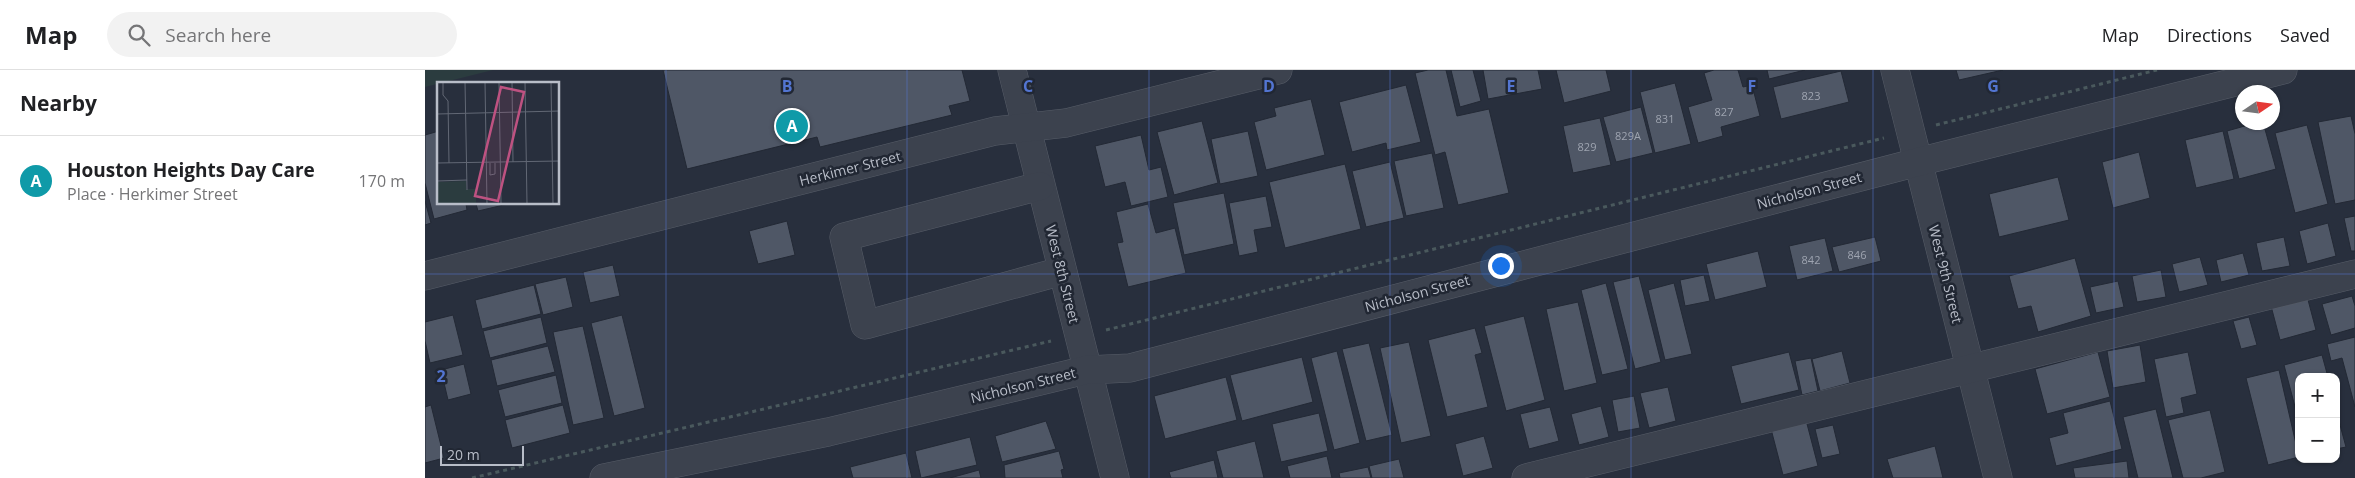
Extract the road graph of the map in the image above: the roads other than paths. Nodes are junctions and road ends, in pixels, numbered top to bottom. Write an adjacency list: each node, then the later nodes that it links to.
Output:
1 (1012, 70): 5 (street, West 8th Street)
2 (1278, 70): 5 (street, Herkimer Street)
3 (1895, 70): 6 (street, West 9th Street)
4 (2283, 70): 6 (street, Nicholson Street)
5 (1026, 128): 7 (street, West 8th Street); 10 (street, Herkimer Street)
6 (1918, 162): 11 (street, West 9th Street); 12 (street, Nicholson Street)
7 (1040, 186): 8 (street, West 8th Street); 8 (street)
8 (1062, 271): 12 (street, West 8th Street)
9 (2355, 274): 11 (street)
10 (425, 276)
11 (1970, 369): 15 (street); 16 (street, West 9th Street)
12 (1086, 370): 13 (street, Nicholson Street); 14 (street, West 8th Street)
13 (604, 478)
14 (1115, 478)
15 (1526, 478)
16 (1997, 478)

